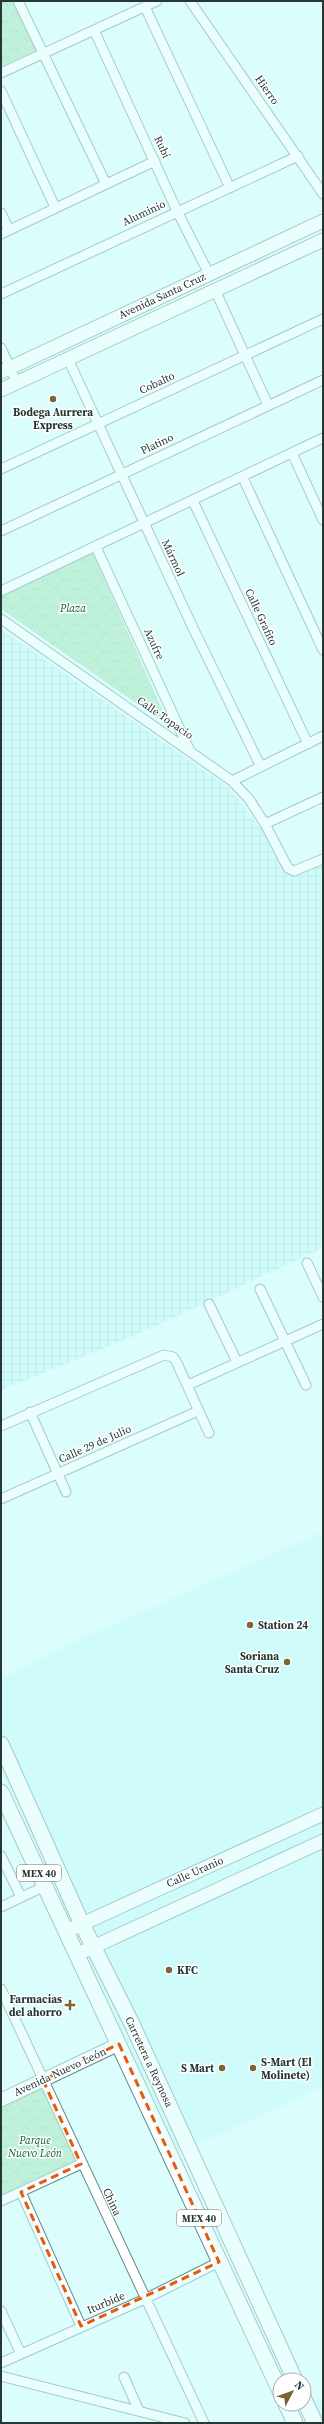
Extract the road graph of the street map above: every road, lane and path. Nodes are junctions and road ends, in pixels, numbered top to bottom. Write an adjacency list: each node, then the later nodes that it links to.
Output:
1 (157, 1): 4 (street)
2 (190, 1): 9 (street, Hierro)
3 (22, 2): 6 (street)
4 (145, 7): 5 (street); 12 (street)
5 (94, 30): 6 (street); 10 (street, Rubí)
6 (43, 54): 7 (street); 11 (street)
7 (1, 73)
8 (1, 91): 14 (street)
9 (298, 156): 12 (street, Aluminio); 13 (street, Hierro)
10 (155, 161): 11 (street); 15 (street, Rubí)
11 (106, 184): 14 (street)
12 (230, 188): 15 (street, Aluminio)
13 (323, 194)
14 (56, 207): 18 (street)
15 (177, 211): 20 (street, Rubí); 22 (street, Aluminio)
16 (1, 213): 18 (street)
17 (323, 221): 20 (street, Avenida Santa Cruz)
18 (5, 232)
19 (323, 240): 21 (street, Avenida Santa Cruz)
20 (209, 274): 27 (street, Avenida Santa Cruz)
21 (215, 290): 25 (street); 26 (street, Avenida Santa Cruz)
22 (1, 294)
23 (323, 319): 25 (street, Cobalto)
24 (1, 348): 27 (street)
25 (245, 355): 31 (street); 32 (street, Cobalto)
26 (68, 359): 29 (street, Avenida Santa Cruz); 32 (street, Mármol)
27 (6, 369): 29 (street)
28 (323, 381): 31 (street, Platino)
29 (17, 383): 30 (street, Avenida Santa Cruz)
30 (1, 390)
31 (268, 405): 36 (street, Platino)
32 (98, 425): 35 (street, Cobalto); 36 (street, Mármol)
33 (323, 438): 34 (street)
34 (292, 453): 37 (street); 39 (street)
35 (1, 469)
36 (121, 474): 40 (street, Mármol); 41 (street, Platino)
37 (243, 478): 38 (street); 45 (street)
38 (193, 501): 40 (street); 47 (street, Calle Grafito)
39 (323, 520)
40 (144, 522): 42 (street); 49 (street, Mármol)
41 (1, 531)
42 (96, 547): 43 (street); 48 (street, Azufre)
43 (1, 591)
44 (1, 619): 48 (street, Calle Topacio)
45 (323, 650)
46 (323, 736): 47 (street)
47 (308, 744): 49 (street)
48 (189, 750): 50 (street, Calle Topacio)
49 (260, 765): 50 (street)
50 (232, 781): 52 (street, Calle Topacio)
51 (323, 797): 52 (street)
52 (265, 824): 53 (street, Calle Topacio)
53 (323, 859)
54 (307, 1263): 56 (street)
55 (260, 1289): 59 (street)
56 (323, 1297)
57 (209, 1304): 60 (street)
58 (323, 1324): 59 (street)
59 (285, 1342): 60 (street); 62 (street)
60 (237, 1362): 61 (street)
61 (188, 1384): 63 (street); 64 (street)
62 (306, 1385)
63 (198, 1411): 66 (street); 67 (street, Calle 29 de Julio)
64 (30, 1412): 65 (street); 67 (street)
65 (1, 1426)
66 (209, 1433)
67 (58, 1474): 68 (street); 69 (street, Calle 29 de Julio)
68 (66, 1492)
69 (1, 1499)
70 (1, 1744): 74 (main road, Carretera a Reynosa / MEX 40)
71 (1, 1788): 74 (main road)
72 (1, 1792): 77 (main road, Carretera a Reynosa / MEX 40)
73 (323, 1814): 80 (street, Calle Uranio)
74 (34, 1817): 80 (main road, Carretera a Reynosa / MEX 40)
75 (323, 1842): 82 (street)
76 (1, 1856): 78 (street)
77 (45, 1886): 78 (street); 81 (main road, Carretera a Reynosa / MEX 40)
78 (21, 1897): 79 (street)
79 (1, 1907)
80 (82, 1924): 81 (street, Calle Uranio); 82 (main road, Carretera a Reynosa / MEX 40)
81 (67, 1930): 83 (main road, Carretera a Reynosa / MEX 40)
82 (93, 1947): 83 (street); 84 (main road, Carretera a Reynosa / MEX 40)
83 (78, 1954): 86 (main road, Carretera a Reynosa / MEX 40)
84 (113, 1987): 86 (main road); 89 (main road, Carretera a Reynosa / MEX 40)
85 (1, 1989): 87 (street, China)
86 (119, 2044): 87 (street, Avenida Nuevo León); 89 (main road); 93 (main road, Carretera a Reynosa / MEX 40)
87 (43, 2080): 88 (street, Avenida Nuevo León); 90 (street, China)
88 (1, 2100)
89 (169, 2104): 99 (main road, Carretera a Reynosa / MEX 40)
90 (81, 2164): 91 (street); 94 (street, China)
91 (21, 2192): 92 (street); 96 (street)
92 (1, 2201)
93 (219, 2262): 94 (street, Iturbide); 100 (main road, Carretera a Reynosa / MEX 40)
94 (145, 2299): 96 (street, Iturbide); 107 (street, China)
95 (1, 2311): 97 (street)
96 (81, 2326): 97 (street, Iturbide)
97 (20, 2354): 98 (street, Iturbide)
98 (1, 2363)
99 (291, 2372)
100 (272, 2374)
101 (1, 2376): 103 (street)
102 (124, 2377): 103 (street)
103 (139, 2411): 106 (street)
104 (290, 2412): 108 (main road)
105 (310, 2412): 109 (main road)
106 (185, 2423)
107 (204, 2423)
108 (295, 2423)
109 (315, 2423)

